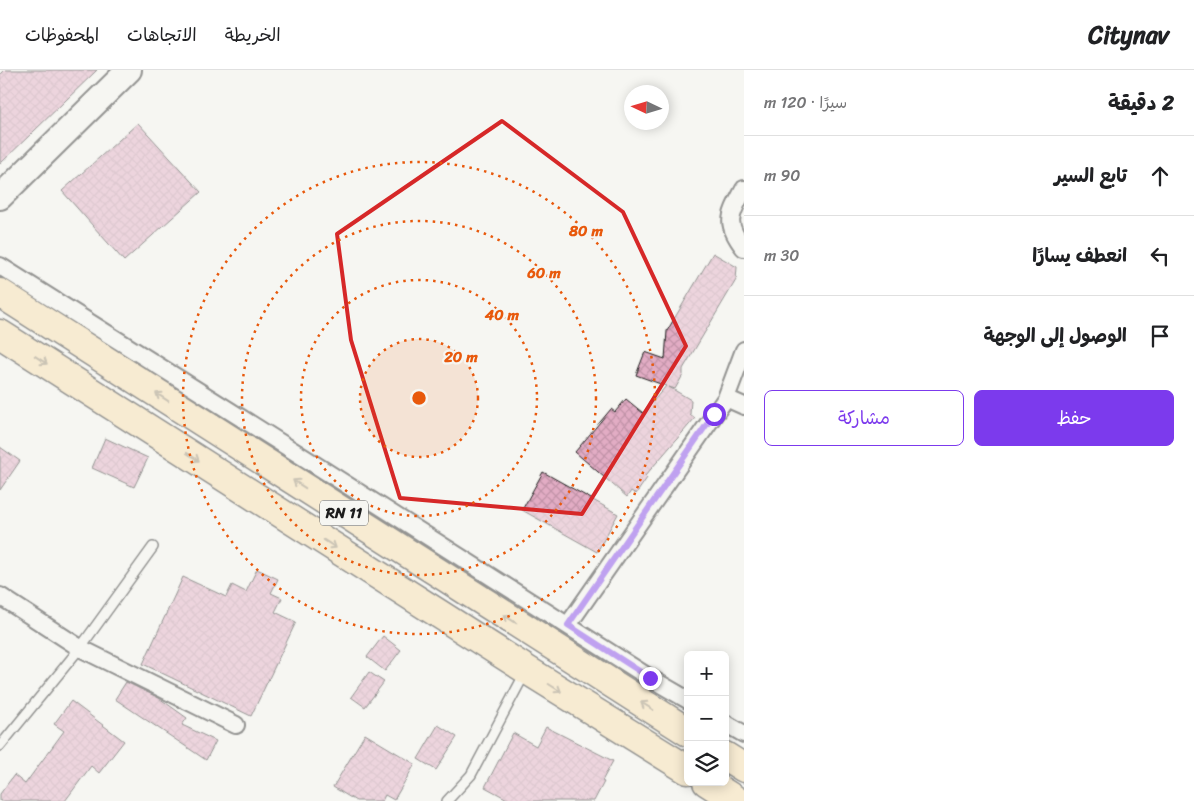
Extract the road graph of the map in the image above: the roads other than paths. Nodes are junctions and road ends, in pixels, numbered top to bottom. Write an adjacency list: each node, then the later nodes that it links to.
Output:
1 (128, 70): 3 (main road)
2 (744, 189): 4 (street)
3 (0, 196)
4 (744, 248)
5 (0, 266): 13 (street)
6 (0, 293): 19 (highway, RN 11, one-way to 6)
7 (0, 334): 15 (highway, RN 11, one-way to 15)
8 (744, 350): 9 (street)
9 (726, 398): 10 (street); 13 (street)
10 (744, 406)
11 (153, 548): 14 (lane)
12 (0, 596): 14 (street)
13 (568, 625): 16 (street)
14 (80, 648): 17 (street); 21 (lane)
15 (527, 670): 23 (highway, RN 11, one-way to 23); 26 (lane)
16 (684, 698)
17 (236, 725)
18 (729, 725): 20 (street)
19 (684, 729)
20 (744, 734)
21 (0, 746)
22 (729, 759): 24 (highway)
23 (684, 768)
24 (744, 768)
25 (713, 786): 27 (highway)
26 (447, 801)
27 (737, 801)

